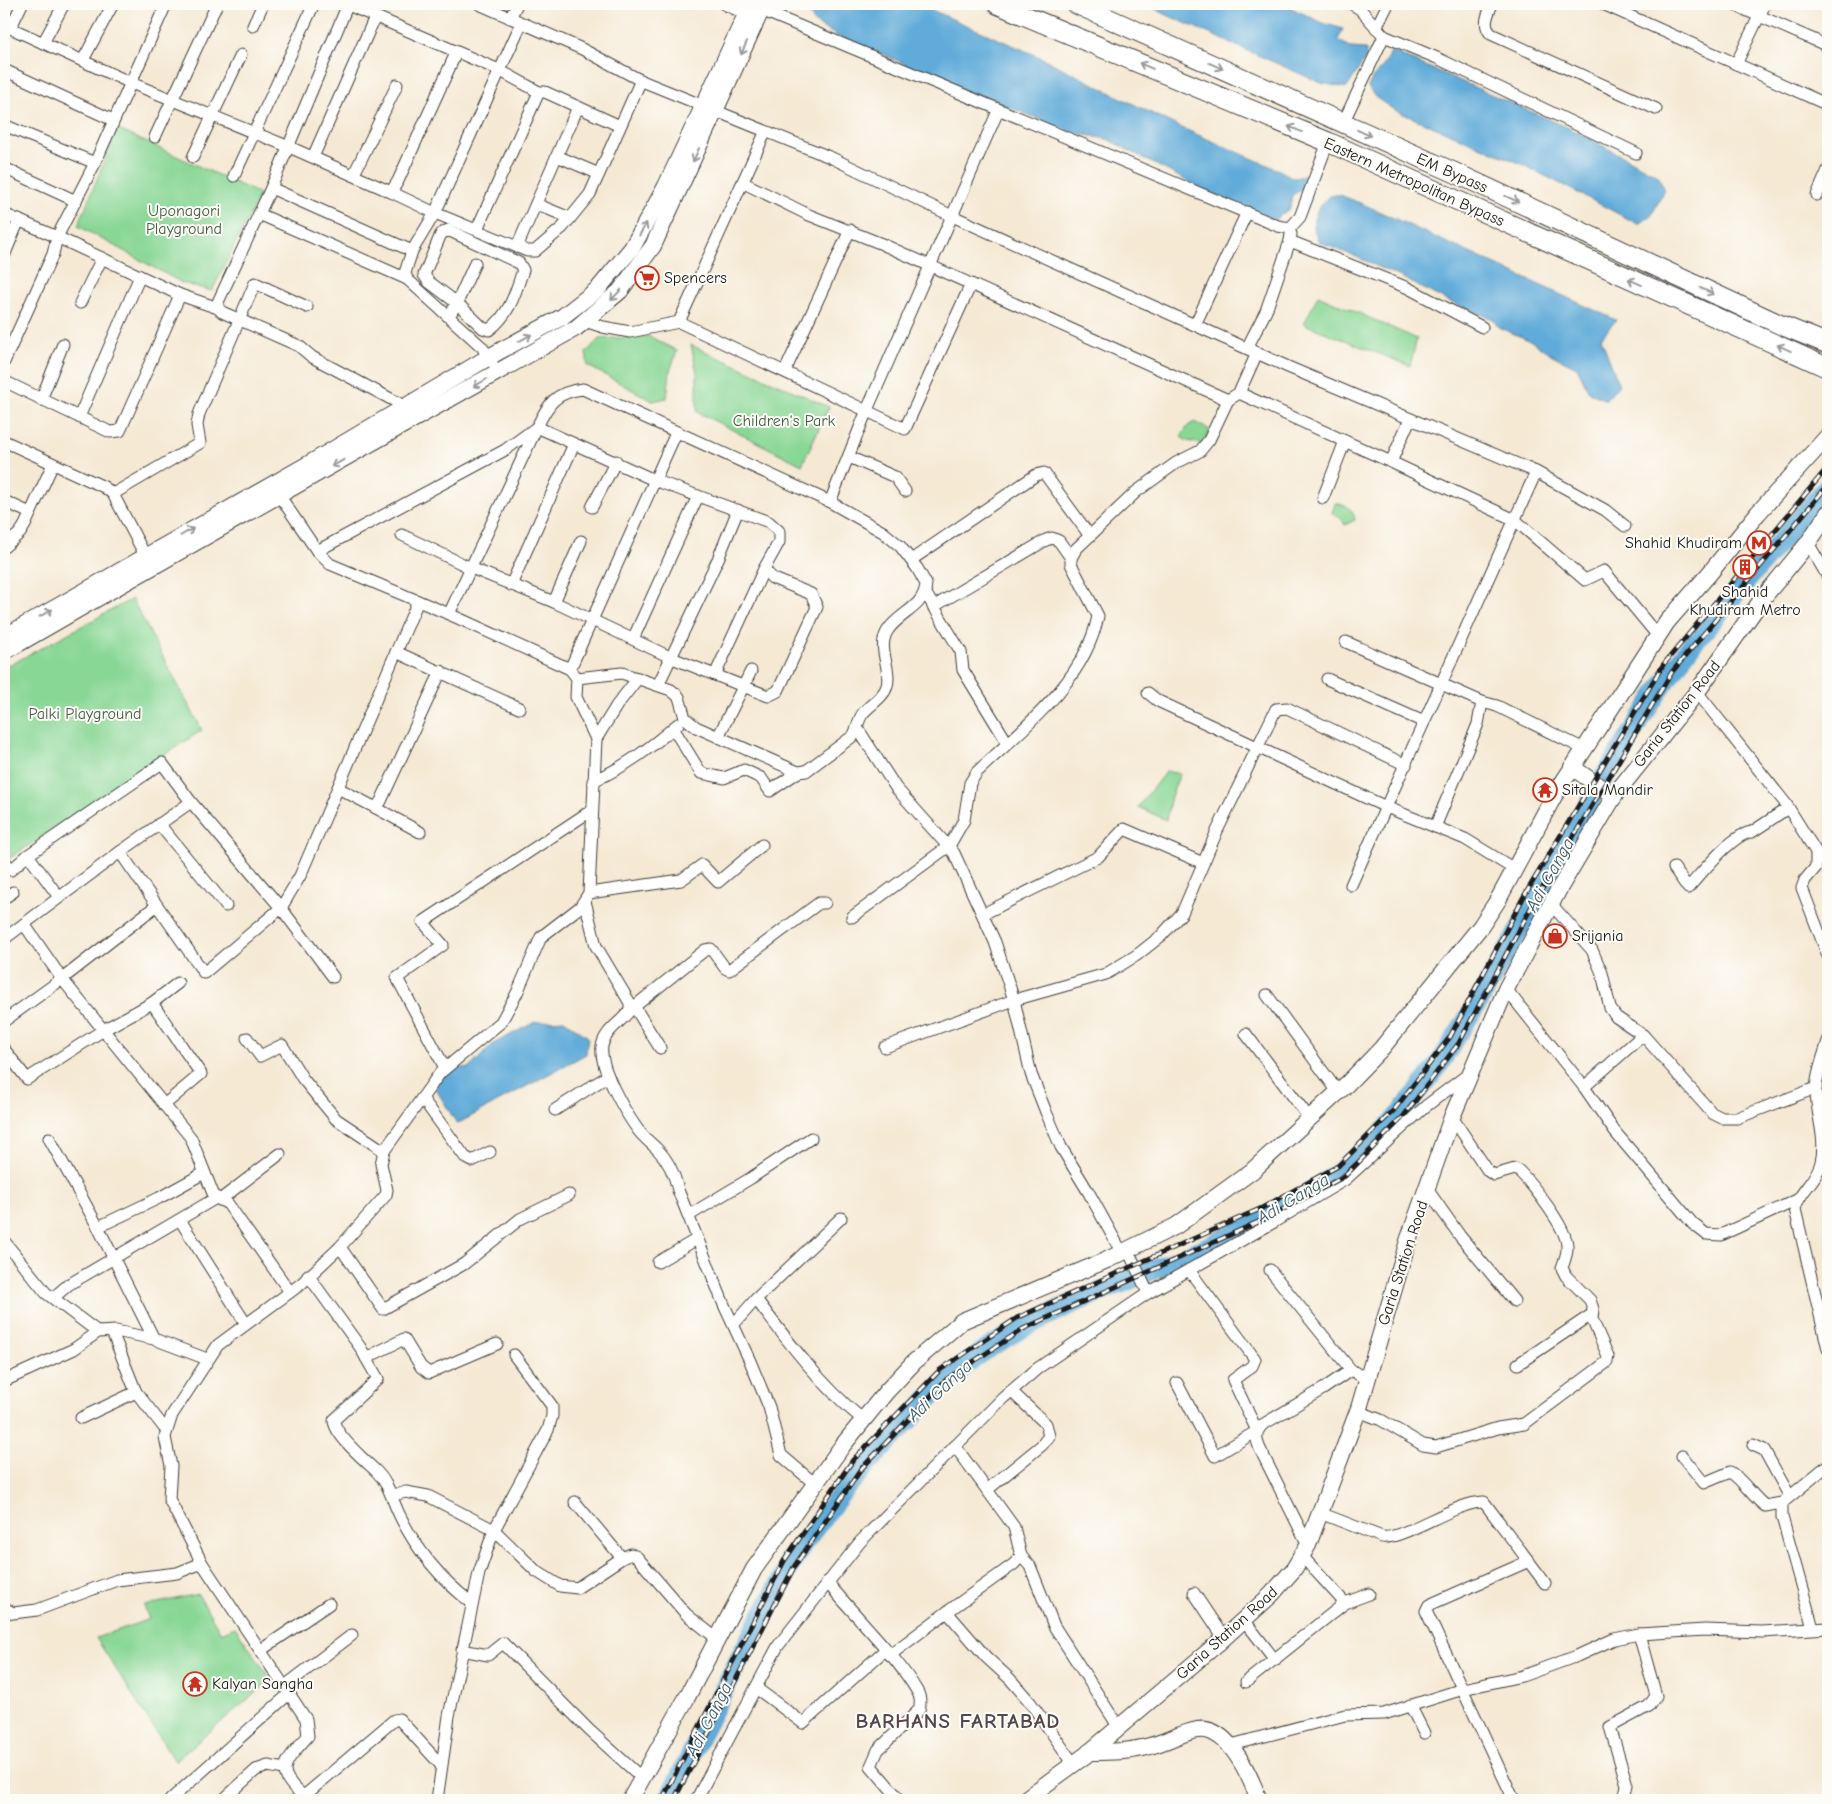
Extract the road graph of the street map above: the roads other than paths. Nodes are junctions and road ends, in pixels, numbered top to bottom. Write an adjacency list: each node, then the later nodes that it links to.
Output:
1 (22, 4): 25 (street)
2 (64, 4): 28 (street)
3 (113, 4): 32 (street)
4 (166, 4): 37 (street)
5 (216, 4): 40 (street)
6 (263, 4): 26 (street)
7 (314, 4): 51 (street)
8 (347, 4): 22 (street); 55 (street)
9 (479, 4): 23 (street)
10 (517, 4): 23 (street)
11 (724, 4): 20 (street)
12 (997, 4): 54 (main road, Eastern Metropolitan Bypass, one-way to 12)
13 (1076, 4): 48 (main road, EM Bypass, one-way to 48)
14 (1352, 4): 27 (street)
15 (1388, 4): 27 (street)
16 (1492, 4): 44 (street)
17 (1603, 4): 33 (street)
18 (1732, 4): 21 (street)
19 (1765, 4): 21 (street)
20 (755, 8): 43 (main road); 45 (street)
21 (1759, 16): 29 (street); 33 (street)
22 (375, 17): 30 (street); 59 (street)
23 (510, 18): 24 (street)
24 (521, 24): 35 (street); 36 (street)
25 (7, 26): 28 (street)
26 (253, 26)
27 (1380, 32): 48 (street); 56 (street)
28 (43, 43): 32 (street)
29 (1828, 46)
30 (456, 53): 35 (street); 68 (street)
31 (241, 55): 46 (street)
32 (83, 60): 37 (street)
33 (1736, 64): 41 (street)
34 (4, 70): 47 (street)
35 (499, 70): 39 (street); 73 (street)
36 (640, 80): 43 (street); 50 (street)
37 (131, 83): 40 (street); 47 (street)
38 (397, 85): 63 (street)
39 (539, 92): 42 (street); 80 (street)
40 (173, 100): 46 (street); 53 (street)
41 (1828, 105)
42 (578, 107): 50 (street); 57 (street)
43 (710, 108): 52 (street); 100 (main road, one-way to 100); 107 (main road, one-way to 43)
44 (1656, 109)
45 (998, 111): 72 (street); 76 (street)
46 (212, 116): 51 (street); 58 (street)
47 (113, 120): 60 (street)
48 (1342, 123): 105 (main road, EM Bypass, one-way to 105)
49 (4, 125): 60 (street)
50 (620, 126): 64 (street)
51 (252, 133): 55 (street); 65 (street)
52 (765, 133): 66 (street); 76 (street)
53 (155, 137)
54 (1328, 142): 79 (street); 109 (main road, Eastern Metropolitan Bypass, one-way to 54)
55 (287, 146): 59 (street); 67 (street)
56 (1636, 153)
57 (557, 156): 64 (street); 71 (street)
58 (193, 157)
59 (313, 157): 63 (street)
60 (95, 163): 70 (street)
61 (4, 168): 70 (street)
62 (1828, 170): 69 (street)
63 (354, 174): 68 (street)
64 (599, 174): 77 (street)
65 (234, 176)
66 (744, 183): 81 (street); 101 (street)
67 (271, 188): 75 (street); 85 (street)
68 (391, 192): 73 (street)
69 (1817, 195)
70 (76, 201): 82 (street)
71 (536, 204): 77 (street); 84 (street)
72 (1247, 212): 79 (street); 102 (street)
73 (435, 213): 80 (street); 85 (street)
74 (4, 214): 78 (street)
75 (260, 214): 91 (street); 97 (street)
76 (951, 216): 89 (street); 102 (street)
77 (570, 218): 84 (street)
78 (19, 220): 82 (street); 86 (street)
79 (1290, 228): 83 (street)
80 (476, 229): 84 (street)
81 (850, 230): 89 (street); 110 (street)
82 (57, 237): 87 (street); 108 (street)
83 (1290, 240): 103 (street); 106 (street)
84 (518, 247)
85 (412, 251): 91 (street)
86 (4, 256)
87 (102, 258): 90 (street); 94 (street)
88 (476, 263): 95 (street)
89 (929, 266): 92 (street); 117 (street)
90 (140, 276): 93 (street); 118 (street)
91 (407, 279): 98 (street)
92 (970, 284): 115 (street); 117 (street)
93 (180, 295): 97 (street); 118 (street)
94 (80, 303)
95 (457, 303): 95 (street); 98 (street)
96 (306, 307): 99 (street)
97 (218, 308): 99 (street)
98 (449, 316): 107 (street)
99 (241, 319): 116 (street); 134 (street)
100 (585, 321): 101 (street); 111 (main road)
101 (679, 322): 110 (street)
102 (1195, 325): 106 (street)
103 (1482, 327)
104 (63, 344): 114 (street)
105 (1828, 344)
106 (1252, 350): 113 (street); 119 (street)
107 (489, 357): 111 (street); 116 (main road)
108 (4, 362)
109 (1828, 368)
110 (785, 371): 117 (street)
111 (499, 372): 125 (main road, one-way to 125)
112 (4, 381): 114 (street)
113 (1239, 393): 115 (street); 124 (street)
114 (41, 400): 118 (street)
115 (1228, 400): 147 (street)
116 (406, 407): 125 (main road)
117 (867, 410): 127 (street)
118 (79, 417)
119 (1410, 419): 129 (street); 131 (street)
120 (537, 427): 121 (street); 126 (street); 151 (street); 155 (street)
121 (676, 433): 132 (street); 139 (street)
122 (1828, 436): 165 (main road)
123 (4, 441): 130 (street)
124 (1345, 442): 129 (street); 137 (street)
125 (359, 443): 135 (main road, one-way to 135); 154 (main road, one-way to 125)
126 (574, 444): 128 (street); 158 (street)
127 (849, 457): 133 (street); 139 (street)
128 (616, 461): 132 (street); 140 (street)
129 (1391, 462): 144 (street)
130 (53, 464): 134 (street); 142 (street)
131 (1536, 472): 144 (street); 145 (street)
132 (654, 480): 136 (street); 164 (street)
133 (905, 491)
134 (114, 494): 154 (street)
135 (279, 495): 151 (street); 154 (main road)
136 (698, 496): 141 (street); 167 (street)
137 (1323, 498)
138 (4, 501): 142 (street)
139 (830, 502): 153 (street)
140 (592, 507)
141 (738, 510): 156 (street); 171 (street)
142 (30, 513): 150 (street)
143 (1828, 513): 149 (main road, Garia Station Road)
144 (1515, 520): 165 (street); 178 (street)
145 (1626, 526)
146 (402, 535): 155 (street)
147 (1090, 536): 152 (street); 153 (street)
148 (581, 541): 161 (street)
149 (1808, 543): 157 (street); 181 (main road, Garia Station Road)
150 (4, 547)
151 (317, 551): 160 (street)
152 (1071, 558): 162 (street); 191 (street)
153 (911, 560): 159 (street)
154 (149, 561): 166 (main road, one-way to 154); 169 (main road)
155 (470, 568): 158 (street); 163 (street)
156 (764, 569): 175 (street); 180 (street)
157 (1828, 576)
158 (511, 585): 161 (street)
159 (925, 592): 162 (street); 188 (street)
160 (418, 601): 163 (street); 170 (street)
161 (554, 602): 164 (street)
162 (934, 607): 191 (street)
163 (449, 614): 174 (street)
164 (593, 621): 167 (street); 174 (street)
165 (1658, 636): 193 (main road)
166 (4, 637)
167 (633, 639): 171 (street)
168 (1346, 642): 178 (street)
169 (4, 652)
170 (396, 652): 173 (street); 198 (street)
171 (672, 658): 175 (street); 179 (street)
172 (751, 671): 180 (street)
173 (441, 672): 184 (street); 202 (street)
174 (574, 673): 176 (street); 190 (street)
175 (715, 675): 180 (street)
176 (638, 678): 179 (street); 190 (street)
177 (1327, 679): 186 (street)
178 (1441, 684): 183 (street); 186 (street)
179 (658, 685): 185 (street)
180 (744, 686): 189 (street)
181 (1697, 692): 199 (main road, Garia Station Road); 203 (street)
182 (1148, 693): 192 (street)
183 (1482, 702): 193 (street); 206 (street)
184 (519, 708)
185 (685, 718): 187 (street); 189 (street)
186 (1424, 722): 194 (street)
187 (673, 728): 196 (street); 197 (street)
188 (858, 729): 196 (street); 209 (street)
189 (718, 738): 196 (street)
190 (596, 739): 197 (street)
191 (1007, 742): 209 (street)
192 (1257, 748): 194 (street); 201 (street); 213 (street)
193 (1584, 750): 195 (main road)
194 (1406, 764): 201 (street)
195 (1572, 768): 199 (main road); 215 (main road)
196 (798, 772)
197 (593, 781): 204 (street)
198 (338, 788): 202 (street); 223 (street)
199 (1614, 797): 220 (main road, Garia Station Road)
200 (191, 802): 205 (street); 211 (street); 223 (street)
201 (1386, 807): 206 (street); 216 (street)
202 (376, 808): 207 (street)
203 (1788, 808): 214 (street); 228 (street)
204 (592, 810): 218 (street); 246 (street)
205 (159, 824): 210 (street); 222 (street)
206 (1435, 827): 215 (street)
207 (420, 832)
208 (762, 845): 218 (street)
209 (949, 846): 224 (street); 225 (street)
210 (120, 852): 217 (street); 221 (street)
211 (28, 855): 212 (street); 217 (street)
212 (4, 860)
213 (1203, 863): 224 (street); 234 (street)
214 (1674, 868)
215 (1514, 869): 251 (main road)
216 (1351, 885)
217 (59, 897): 226 (street)
218 (587, 897): 236 (street); 246 (street)
219 (825, 903): 236 (street)
220 (1551, 904): 232 (main road, Garia Station Road); 240 (street)
221 (156, 906): 223 (street); 230 (street)
222 (226, 906)
223 (281, 908): 229 (street)
224 (983, 914): 234 (street)
225 (852, 917)
226 (24, 924): 227 (street); 230 (street)
227 (4, 939)
228 (1828, 954)
229 (333, 978)
230 (62, 979): 237 (street); 238 (street)
231 (178, 983): 235 (street)
232 (1506, 989): 247 (main road, Garia Station Road); 249 (street)
233 (1267, 995): 251 (street)
234 (1014, 1000): 243 (street); 275 (street)
235 (152, 1003): 238 (street); 253 (street)
236 (632, 1008): 244 (street); 248 (street)
237 (4, 1021)
238 (105, 1029): 245 (street); 253 (street)
239 (1246, 1034): 256 (street)
240 (1643, 1036): 249 (street); 250 (street)
241 (247, 1038): 260 (street)
242 (1828, 1041): 250 (street)
243 (885, 1047)
244 (660, 1048)
245 (4, 1049)
246 (445, 1068): 252 (street)
247 (1471, 1073): 255 (main road, Garia Station Road); 278 (street)
248 (608, 1076): 254 (street); 268 (street)
249 (1584, 1087): 267 (street)
250 (1816, 1088): 259 (street)
251 (1338, 1092): 256 (main road)
252 (422, 1098): 260 (street); 261 (street)
253 (164, 1105): 263 (street)
254 (555, 1110)
255 (1452, 1116): 264 (main road, Garia Station Road); 286 (street)
256 (1310, 1119): 275 (main road)
257 (49, 1138): 271 (street)
258 (812, 1138): 268 (street)
259 (1826, 1149): 267 (street)
260 (384, 1151): 274 (street)
261 (490, 1152)
262 (280, 1154): 266 (street)
263 (204, 1173): 266 (street); 271 (street)
264 (1427, 1189): 285 (street); 299 (main road, Garia Station Road)
265 (569, 1195): 274 (street)
266 (218, 1199): 270 (street); 281 (street)
267 (1797, 1200): 293 (street)
268 (688, 1216): 272 (street)
269 (841, 1218): 284 (street)
270 (180, 1220): 276 (street); 287 (street)
271 (98, 1228): 276 (street)
272 (697, 1239): 277 (street); 288 (street)
273 (4, 1241): 283 (street)
274 (340, 1247): 280 (street)
275 (1125, 1251): 282 (street); 306 (main road)
276 (113, 1259): 283 (street); 291 (street)
277 (658, 1262)
278 (1190, 1270): 282 (street); 308 (street)
279 (1270, 1270): 298 (street)
280 (308, 1275): 281 (street); 295 (street)
281 (290, 1292): 287 (street)
282 (1148, 1292): 302 (street)
283 (53, 1298): 289 (street)
284 (756, 1299): 288 (street); 306 (street)
285 (1514, 1301)
286 (1591, 1315): 297 (street); 304 (street)
287 (246, 1324): 296 (street)
288 (734, 1324): 313 (street)
289 (98, 1332): 290 (street); 300 (street)
290 (112, 1332): 291 (street); 303 (street)
291 (154, 1339): 296 (street)
292 (496, 1344): 295 (street)
293 (1828, 1348)
294 (514, 1355): 319 (street)
295 (366, 1358): 315 (street)
296 (207, 1359): 307 (street)
297 (1518, 1364)
298 (1351, 1370): 299 (street); 308 (street)
299 (1366, 1378): 304 (main road, Garia Station Road)
300 (4, 1381)
301 (1177, 1382): 308 (street)
302 (1011, 1390): 310 (street); 314 (street)
303 (136, 1392): 305 (street); 307 (street)
304 (1358, 1411): 318 (main road, Garia Station Road)
305 (81, 1418)
306 (862, 1419): 313 (main road)
307 (166, 1430): 324 (street)
308 (1257, 1431): 320 (street)
309 (1753, 1445): 316 (street)
310 (955, 1446): 314 (street); 325 (street)
311 (1682, 1456): 316 (street)
312 (1828, 1465): 316 (street)
313 (815, 1484): 339 (main road)
314 (987, 1490): 321 (street)
315 (392, 1495): 319 (street); 329 (street)
316 (1786, 1499): 335 (street)
317 (575, 1502): 322 (street)
318 (1320, 1513): 320 (main road, Garia Station Road); 323 (street)
319 (494, 1530): 322 (street); 329 (street)
320 (1305, 1551): 330 (street); 334 (main road, Garia Station Road)
321 (1021, 1556): 333 (street); 350 (street)
322 (622, 1558): 339 (street)
323 (1529, 1561): 326 (street); 347 (street)
324 (202, 1564): 332 (street); 341 (street)
325 (827, 1582): 343 (street); 346 (street)
326 (1545, 1583)
327 (1194, 1592): 340 (street)
328 (1369, 1594): 330 (street)
329 (472, 1603): 342 (street)
330 (1345, 1603): 344 (street)
331 (329, 1604): 341 (street)
332 (4, 1608)
333 (947, 1612): 343 (street); 354 (street)
334 (1244, 1620): 340 (main road, Garia Station Road); 344 (street)
335 (1813, 1628): 336 (street); 337 (street)
336 (1828, 1628)
337 (1639, 1634): 347 (street); 368 (street)
338 (352, 1635): 348 (street)
339 (716, 1638): 357 (main road)
340 (1224, 1638): 350 (main road, Garia Station Road)
341 (261, 1650): 348 (street)
342 (462, 1650): 355 (street); 357 (street)
343 (888, 1653): 346 (street); 364 (street)
344 (1275, 1660): 345 (street)
345 (1246, 1682)
346 (756, 1688): 363 (street)
347 (1463, 1689): 349 (street); 367 (street)
348 (288, 1690): 356 (street); 359 (street)
349 (1410, 1705): 351 (street); 352 (street)
350 (1118, 1726): 353 (main road, Garia Station Road)
351 (1424, 1733)
352 (1231, 1745): 353 (main road); 366 (main road)
353 (1088, 1752): 354 (main road, Garia Station Road)
354 (1074, 1763): 365 (main road, Garia Station Road)
355 (441, 1765): 358 (street); 361 (street)
356 (284, 1769): 358 (street); 360 (street)
357 (642, 1778): 362 (main road)
358 (306, 1798)
359 (170, 1800)
360 (223, 1800)
361 (437, 1800)
362 (630, 1800)
363 (696, 1800)
364 (900, 1800)
365 (1024, 1800)
366 (1259, 1800)
367 (1514, 1800)
368 (1624, 1800)

